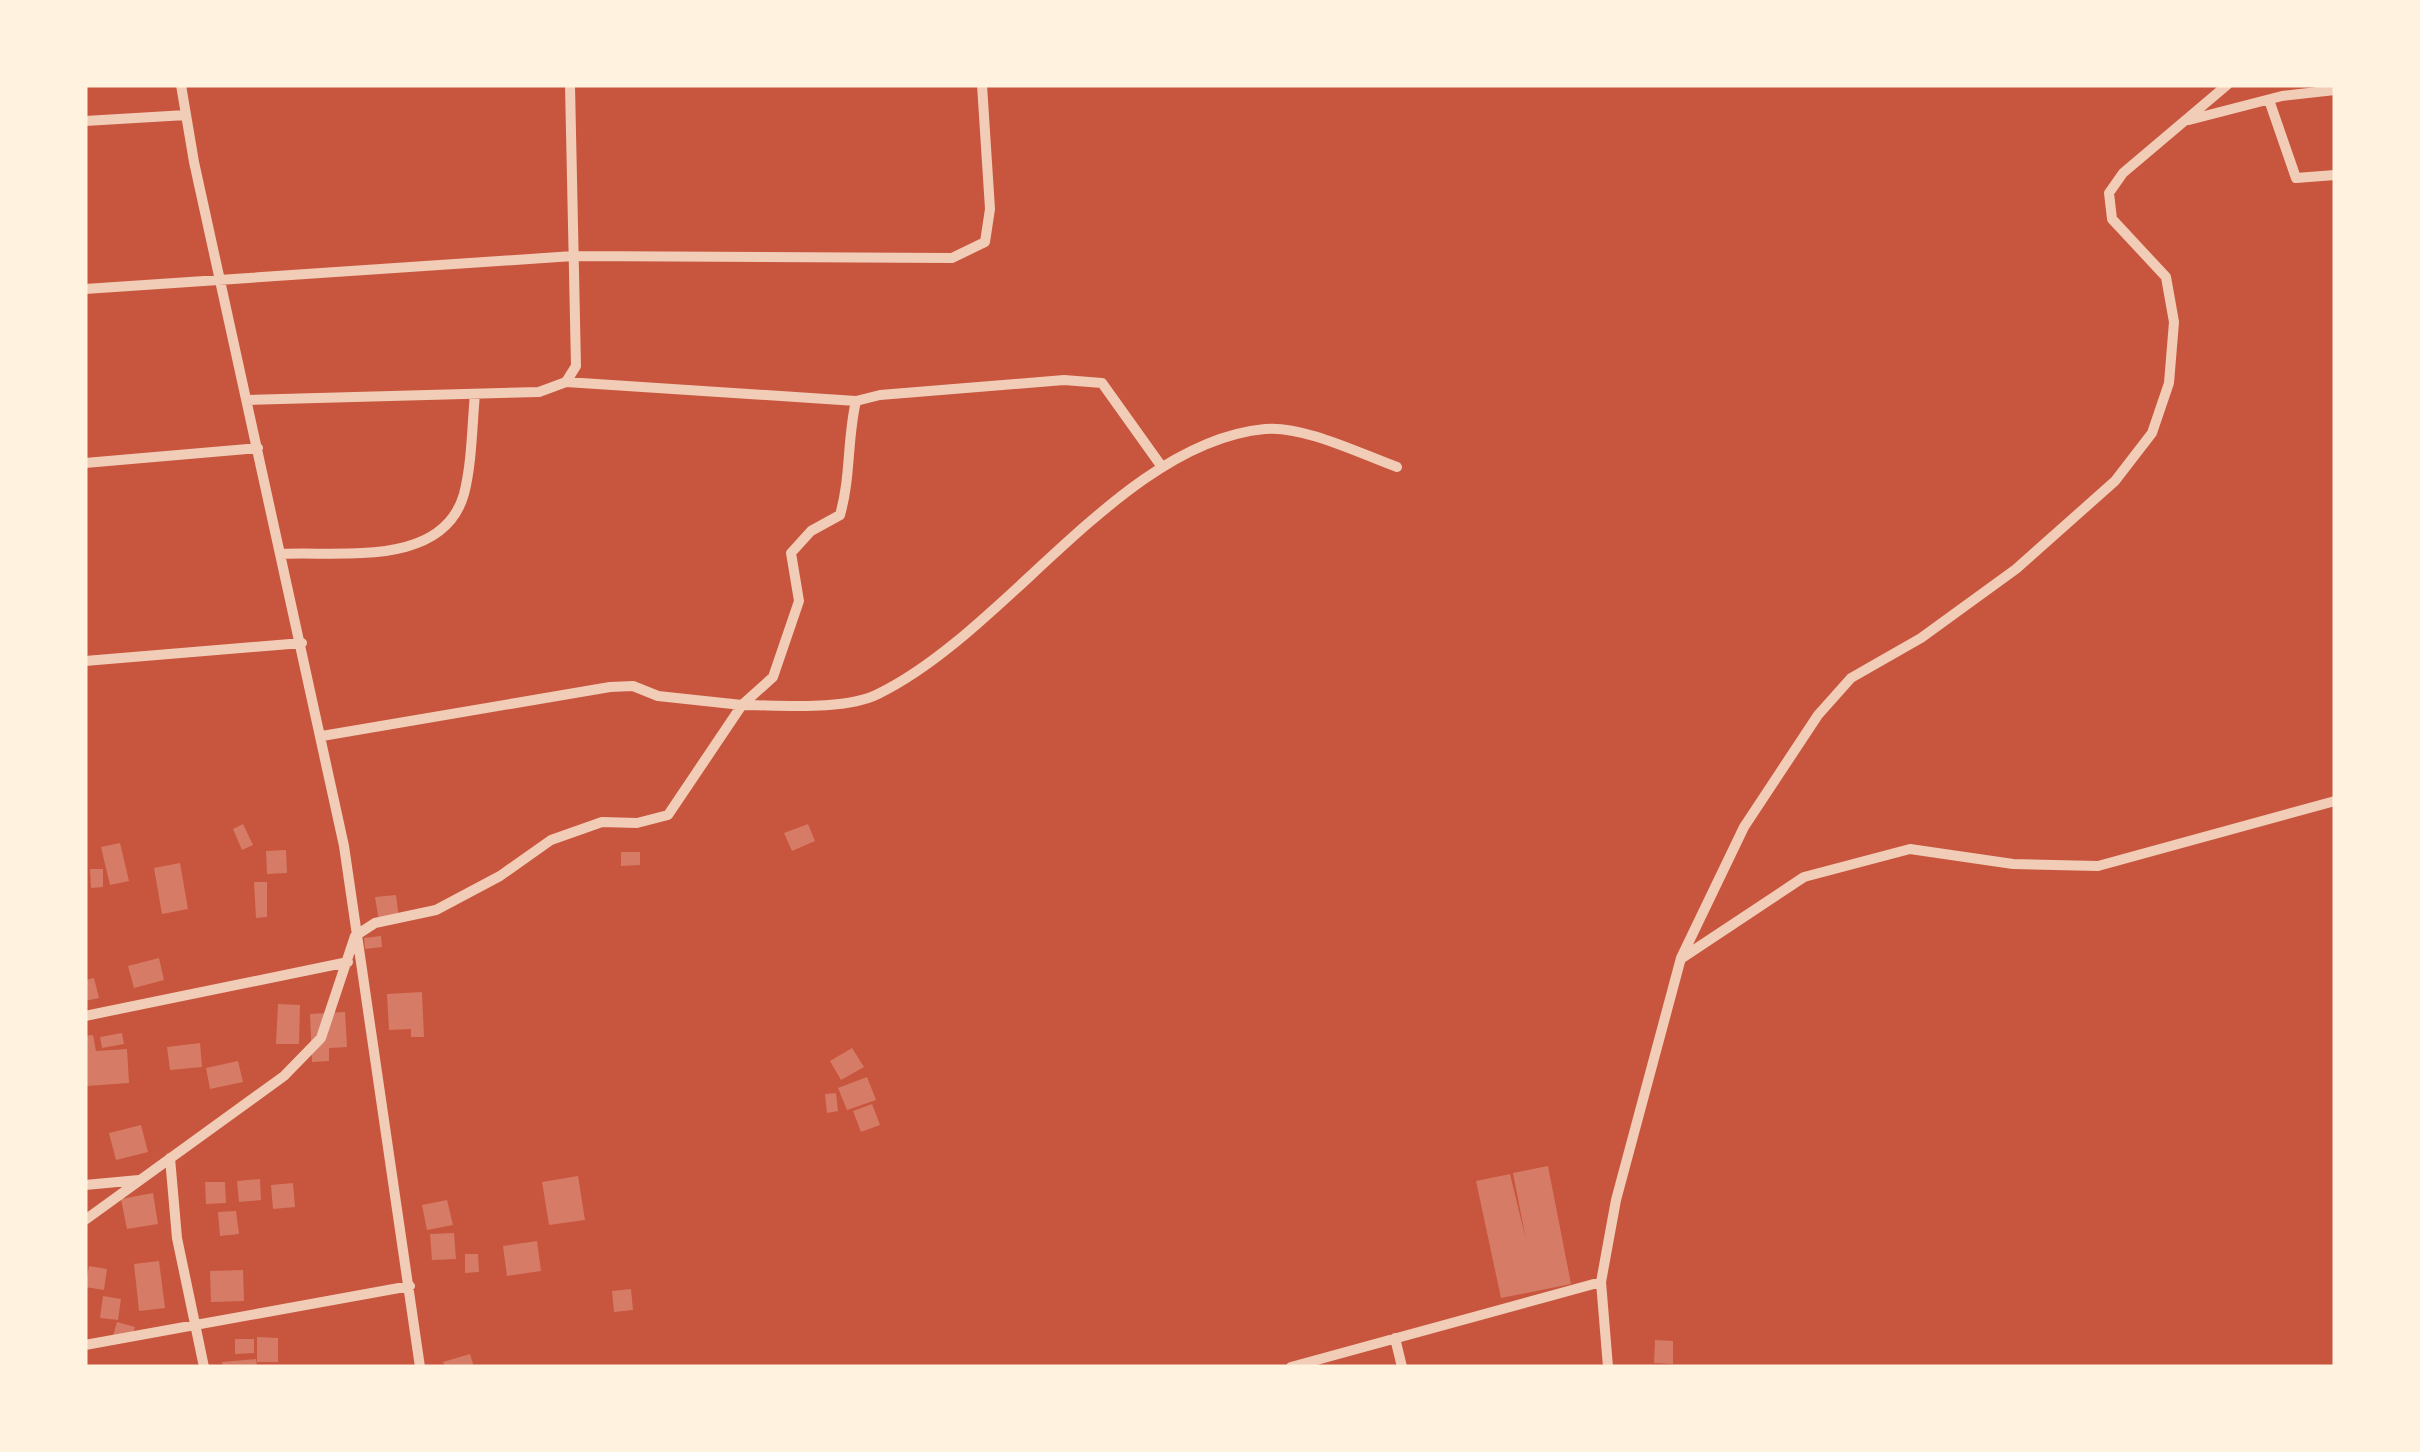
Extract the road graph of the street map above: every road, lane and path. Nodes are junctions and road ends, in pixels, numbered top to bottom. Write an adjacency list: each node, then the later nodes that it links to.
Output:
1 (181, 85): 7 (street)
2 (570, 85): 11 (street)
3 (982, 85): 11 (street)
4 (2227, 85): 9 (street)
5 (2335, 90): 6 (street)
6 (2269, 100): 9 (street); 10 (street)
7 (186, 115): 8 (street); 12 (street)
8 (85, 121)
9 (2186, 121): 29 (street)
10 (2335, 174)
11 (573, 256): 12 (street); 14 (street)
12 (220, 279): 13 (street); 16 (street)
13 (85, 289)
14 (566, 382): 15 (street); 17 (street)
15 (475, 394): 16 (street); 22 (street)
16 (247, 400): 18 (street)
17 (856, 401): 20 (street); 25 (street)
18 (258, 448): 19 (street); 22 (street)
19 (85, 463)
20 (1162, 466): 21 (street); 25 (street)
21 (1397, 466)
22 (282, 554): 23 (street)
23 (302, 642): 24 (street); 26 (street)
24 (85, 661)
25 (742, 705): 26 (street); 28 (street)
26 (322, 736): 28 (street)
27 (2335, 801): 29 (street)
28 (355, 936): 30 (street); 31 (street)
29 (1681, 958): 37 (street)
30 (359, 960): 31 (street); 38 (street)
31 (346, 962): 32 (street); 33 (street)
32 (85, 1016)
33 (170, 1158): 34 (street); 39 (street)
34 (140, 1180): 35 (street); 36 (street)
35 (85, 1185)
36 (85, 1220)
37 (1600, 1282): 40 (street); 46 (street)
38 (410, 1286): 39 (street); 43 (street)
39 (198, 1325): 41 (street); 42 (street)
40 (1395, 1338): 44 (street); 45 (street)
41 (85, 1345)
42 (204, 1367)
43 (420, 1367)
44 (1291, 1367)
45 (1402, 1367)
46 (1608, 1367)

